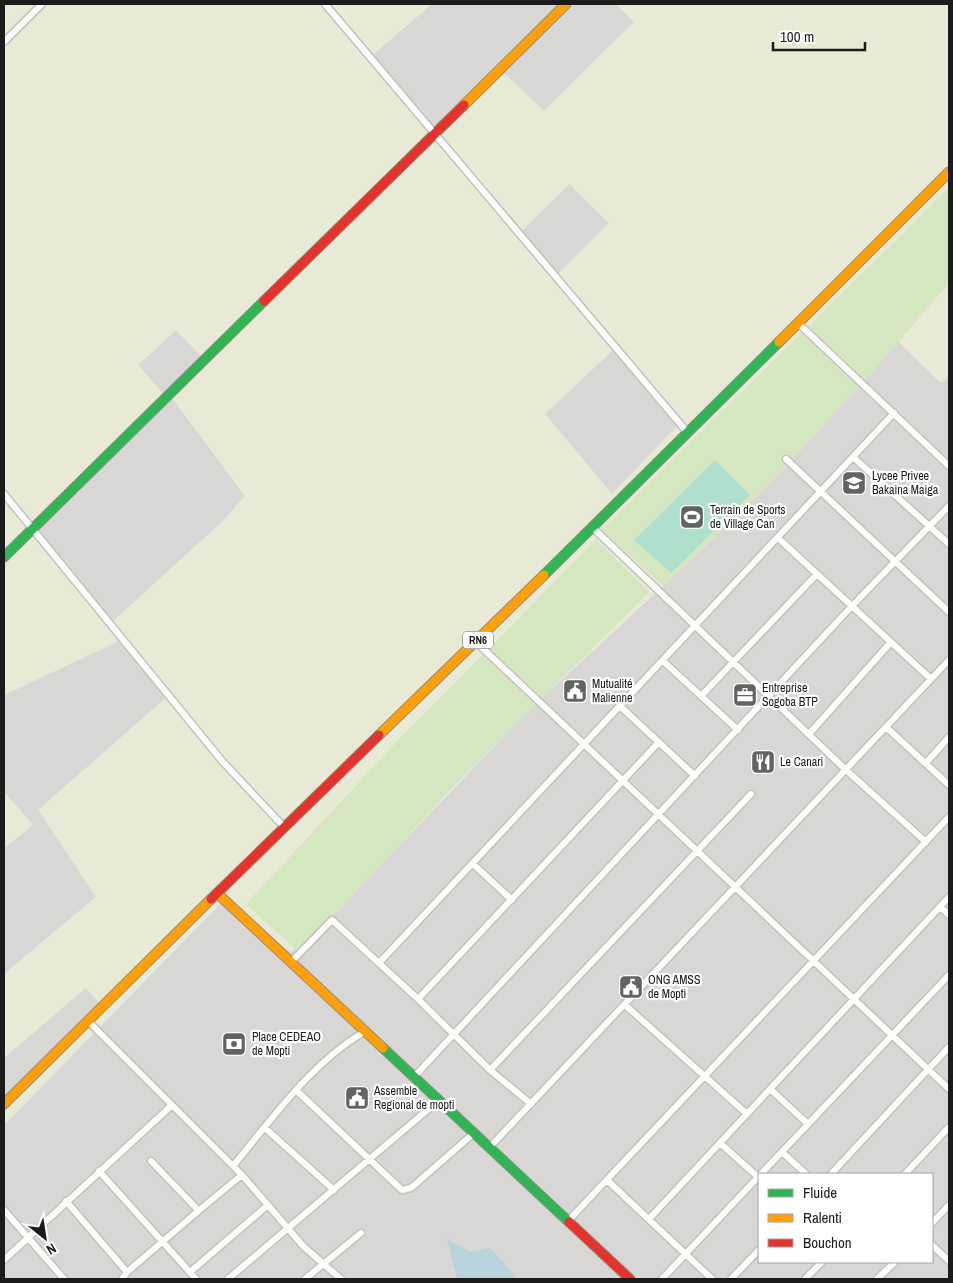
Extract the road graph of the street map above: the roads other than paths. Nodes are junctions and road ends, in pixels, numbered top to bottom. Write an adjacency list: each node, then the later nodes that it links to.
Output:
1 (42, 4): 4 (street)
2 (325, 4): 5 (street)
3 (566, 4): 5 (street)
4 (4, 42)
5 (436, 134): 9 (street); 18 (street)
6 (949, 173): 7 (street, RN6)
7 (798, 322): 8 (street); 9 (street, RN6)
8 (894, 413): 10 (street); 12 (street)
9 (688, 433): 17 (street, RN6)
10 (853, 457): 13 (street); 16 (street)
11 (786, 458): 13 (street)
12 (949, 466)
13 (821, 491): 19 (street); 22 (street)
14 (4, 494): 18 (street)
15 (949, 506): 16 (street)
16 (930, 526): 20 (street); 22 (street)
17 (593, 528): 26 (street); 27 (street, RN6)
18 (33, 530): 21 (street); 50 (street)
19 (778, 538): 23 (street); 26 (street)
20 (949, 544)
21 (4, 557)
22 (895, 561): 24 (street); 25 (street)
23 (817, 574): 24 (street); 31 (street)
24 (851, 607): 28 (street); 34 (street)
25 (949, 612)
26 (696, 626): 30 (street); 31 (street)
27 (476, 642): 41 (street); 50 (street, RN6)
28 (891, 642): 32 (street); 38 (street)
29 (949, 660): 32 (street)
30 (663, 661): 33 (street); 35 (street)
31 (734, 661): 33 (street); 34 (street)
32 (931, 679): 36 (street)
33 (701, 696): 37 (street)
34 (770, 696): 37 (street); 38 (street)
35 (621, 707): 40 (street); 41 (street)
36 (886, 727): 42 (street); 43 (street)
37 (738, 730): 44 (street)
38 (809, 734): 43 (street)
39 (949, 737): 42 (street)
40 (659, 742): 44 (street); 45 (street)
41 (585, 745): 45 (street); 53 (street)
42 (926, 763): 46 (street)
43 (845, 769): 51 (street); 54 (street)
44 (695, 776): 48 (street)
45 (623, 781): 48 (street); 57 (street)
46 (949, 785)
47 (750, 794): 52 (street)
48 (659, 816): 52 (street); 69 (street)
49 (949, 817): 51 (street)
50 (284, 827): 55 (street, RN6)
51 (926, 842): 60 (street)
52 (696, 851): 54 (street); 72 (street)
53 (473, 864): 57 (street); 62 (street)
54 (735, 887): 60 (street); 66 (street)
55 (217, 893): 61 (street); 67 (street, RN6)
56 (949, 897): 58 (street)
57 (512, 900): 64 (street)
58 (940, 906): 59 (street); 65 (street)
59 (949, 915)
60 (814, 961): 65 (street); 74 (street)
61 (291, 962): 62 (street); 68 (street)
62 (379, 963): 64 (street)
63 (949, 975): 70 (street)
64 (418, 999): 69 (street)
65 (854, 999): 70 (street); 77 (street)
66 (624, 1004): 74 (street); 81 (street)
67 (89, 1022): 80 (street, RN6); 82 (street)
68 (364, 1032): 75 (street); 78 (street)
69 (453, 1033): 72 (street); 75 (street)
70 (892, 1036): 73 (street); 84 (street)
71 (949, 1047): 73 (street)
72 (490, 1070): 81 (street)
73 (928, 1070): 76 (street); 97 (street)
74 (704, 1076): 83 (street); 102 (street)
75 (413, 1078): 79 (street)
76 (949, 1089)
77 (770, 1090): 83 (street); 84 (street)
78 (297, 1091): 86 (street); 91 (street)
79 (438, 1100): 87 (street); 91 (street)
80 (4, 1104)
81 (531, 1104): 89 (street)
82 (171, 1106): 93 (street); 94 (street)
83 (747, 1114): 88 (street)
84 (808, 1124): 90 (street)
85 (949, 1127): 98 (street)
86 (265, 1128): 93 (street); 103 (street)
87 (474, 1133): 89 (street); 91 (street)
88 (720, 1143): 99 (street); 109 (street)
89 (490, 1148): 110 (street)
90 (782, 1152): 95 (street); 96 (street)
91 (369, 1160): 103 (street)
92 (151, 1161): 108 (street)
93 (233, 1166): 100 (street)
94 (99, 1172): 104 (street); 115 (street)
95 (763, 1173)
96 (805, 1173)
97 (832, 1173)
98 (906, 1173)
99 (758, 1174)
100 (242, 1175): 105 (street); 108 (street)
101 (758, 1178): 118 (street)
102 (607, 1180): 109 (street); 110 (street)
103 (334, 1190): 112 (street)
104 (66, 1202): 114 (street); 124 (street)
105 (268, 1205): 112 (street); 125 (street)
106 (949, 1205): 111 (street)
107 (4, 1210): 114 (street)
108 (198, 1210): 115 (street)
109 (649, 1219): 118 (street)
110 (568, 1221): 132 (street)
111 (933, 1223)
112 (288, 1229): 123 (street); 129 (street)
113 (361, 1233): 123 (street)
114 (28, 1236): 119 (street); 126 (street)
115 (164, 1242): 124 (street); 125 (street)
116 (933, 1246): 120 (street)
117 (758, 1251): 135 (street)
118 (686, 1254): 133 (street); 134 (street)
119 (4, 1260)
120 (949, 1261)
121 (821, 1263): 136 (street)
122 (895, 1263): 137 (street)
123 (324, 1264): 130 (street); 131 (street)
124 (127, 1272): 127 (street)
125 (190, 1272): 128 (street)
126 (64, 1279)
127 (122, 1279)
128 (196, 1279)
129 (228, 1279)
130 (305, 1279)
131 (341, 1279)
132 (630, 1279)
133 (662, 1279)
134 (712, 1279)
135 (731, 1279)
136 (805, 1279)
137 (877, 1279)

